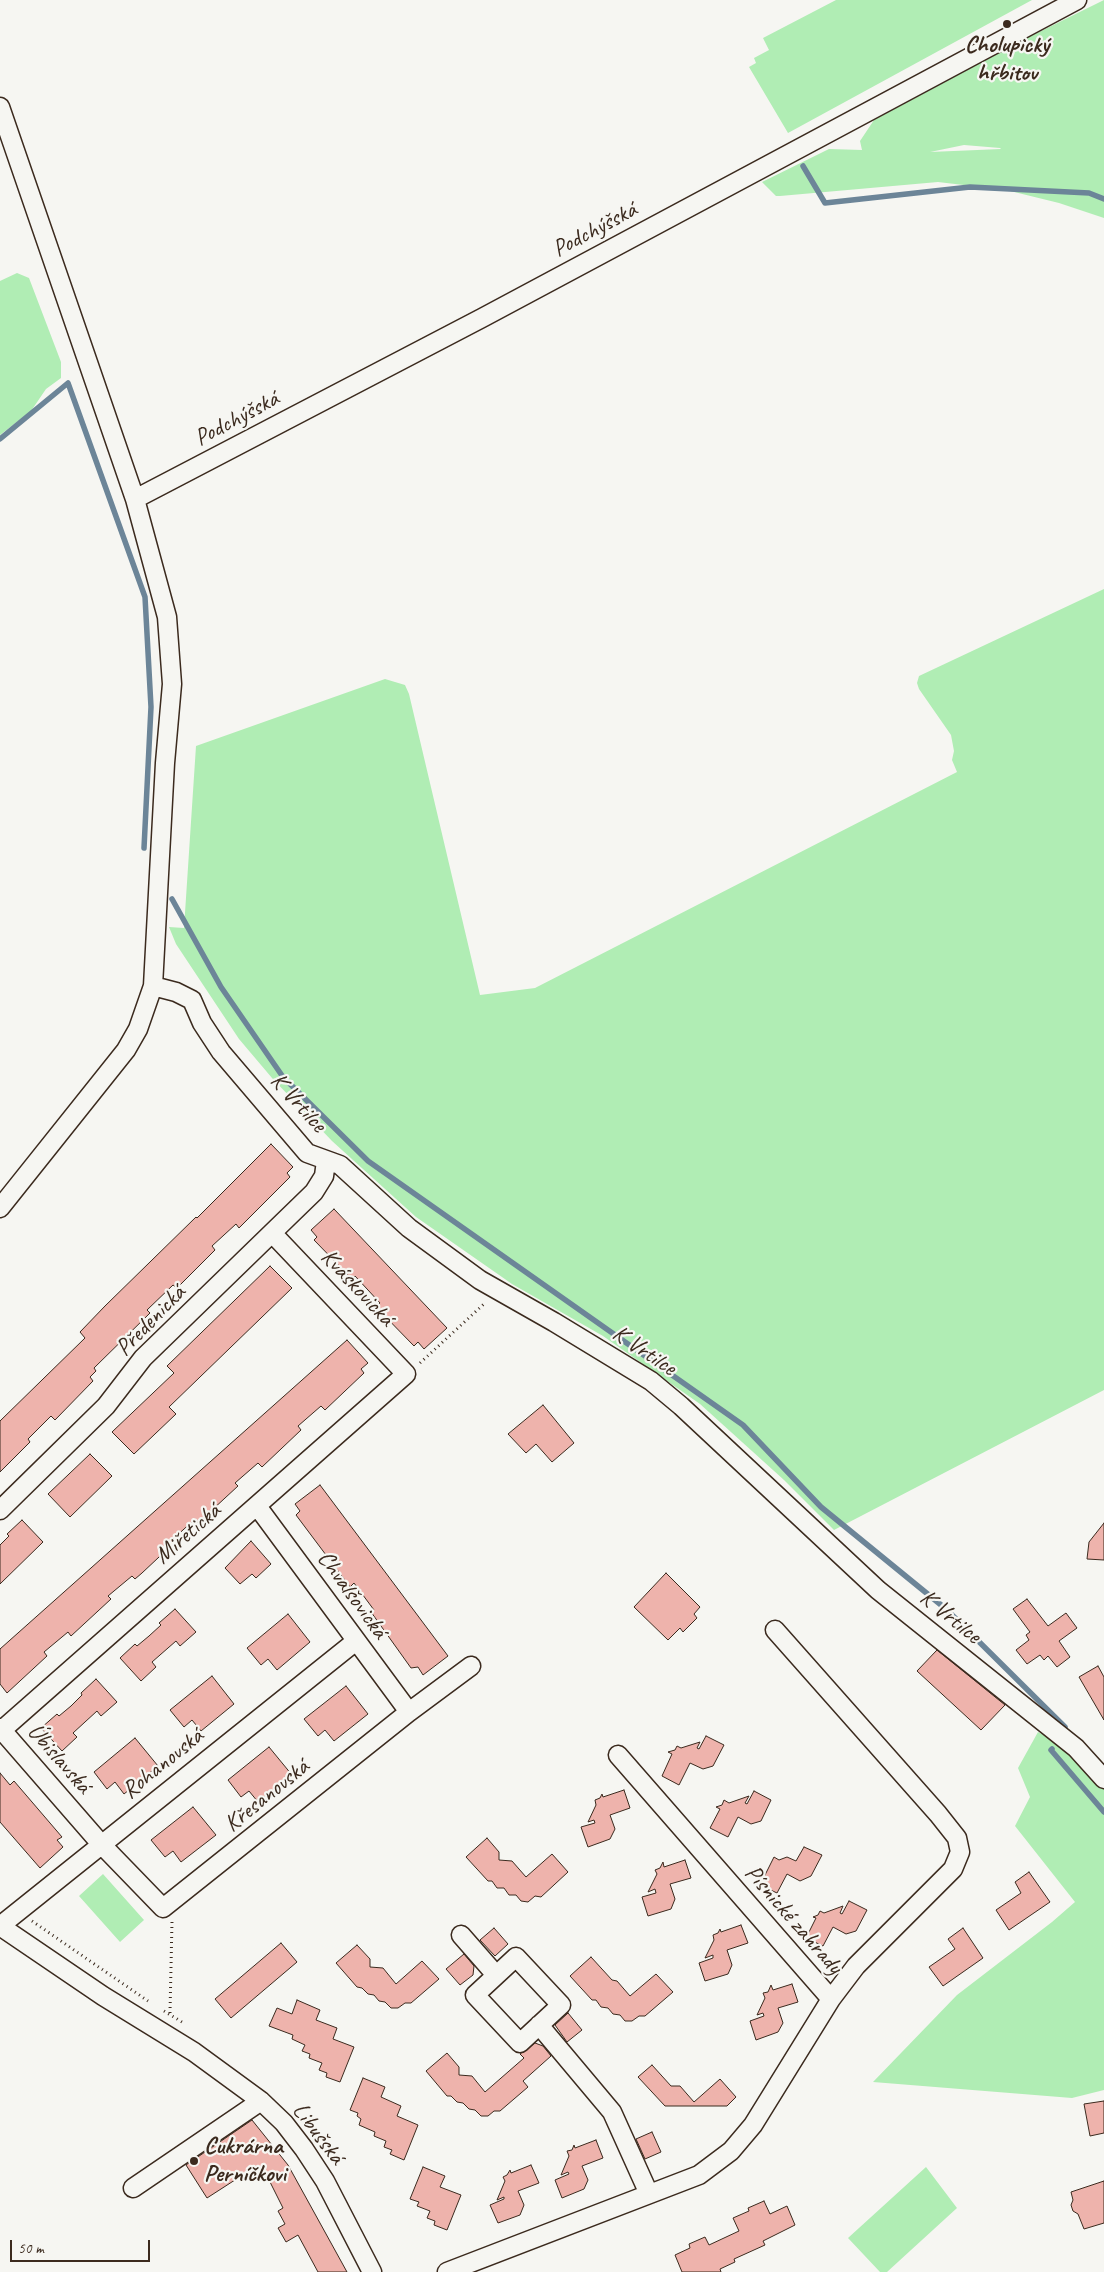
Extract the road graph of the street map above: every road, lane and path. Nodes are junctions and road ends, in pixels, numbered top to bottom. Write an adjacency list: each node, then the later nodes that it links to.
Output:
1 (1077, 0): 3 (street, Podchýšská)
2 (0, 107): 3 (street)
3 (135, 499): 4 (street)
4 (152, 986): 5 (street, K Vrtilce); 6 (street)
5 (326, 1160): 7 (street, Předenická); 8 (street, K Vrtilce)
6 (0, 1208)
7 (273, 1234): 9 (street, Kváskovická); 11 (street, Předenická)
8 (499, 1289): 9 (path); 18 (street, K Vrtilce)
9 (406, 1374): 10 (street, Miřetická)
10 (257, 1506): 13 (street, Chvalšovická); 16 (street, Miřetická)
11 (0, 1510)
12 (775, 1630): 24 (street)
13 (356, 1640): 15 (street, Chvalšovická); 19 (street, Rohanovská)
14 (471, 1666): 15 (street, Křesanovská)
15 (409, 1712): 20 (street, Křesanovská)
16 (1, 1729): 19 (street, Úbislavská)
17 (618, 1755): 24 (street, Písnické zahrady)
18 (1104, 1779)
19 (102, 1844): 20 (street); 21 (street, Rohanovská)
20 (172, 1901): 25 (path)
21 (0, 1926): 27 (street, Libušská)
22 (461, 1935): 23 (street)
23 (496, 1975): 26 (street); 26 (street)
24 (831, 1999): 29 (street, Písnické zahrady)
25 (170, 2013)
26 (540, 2025): 29 (street)
27 (261, 2101): 28 (street); 30 (street, Libušská)
28 (133, 2188)
29 (649, 2194): 31 (street, Písnické zahrady)
30 (372, 2272)
31 (448, 2272)

